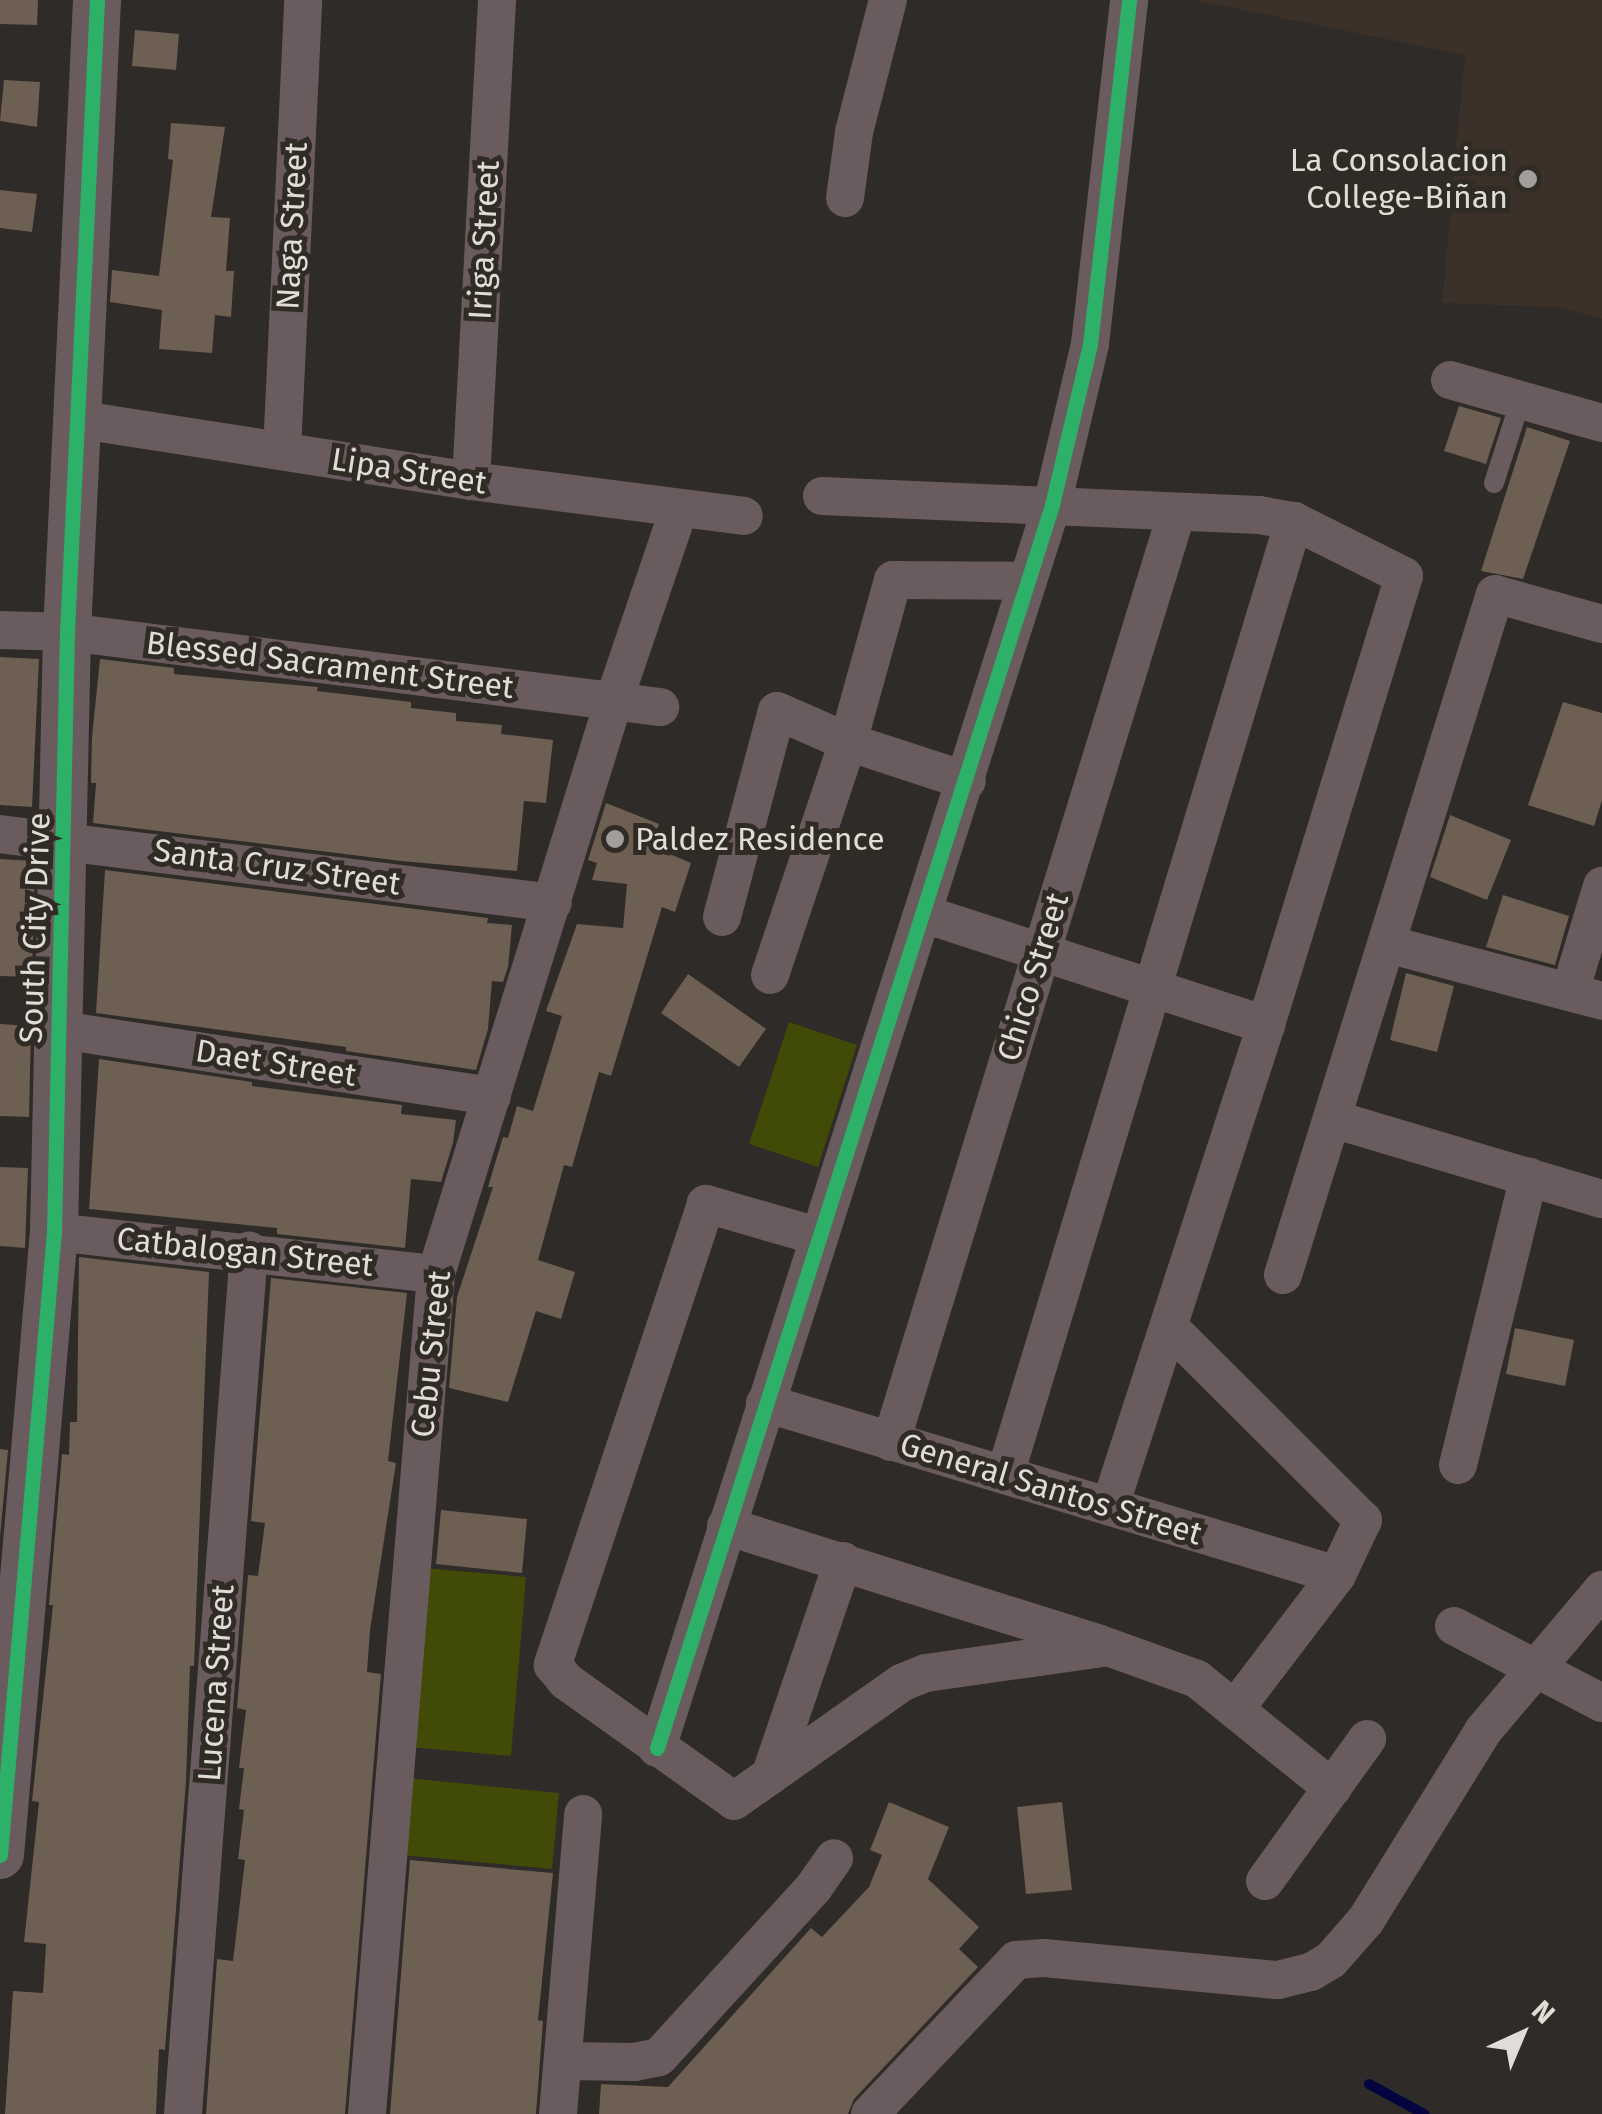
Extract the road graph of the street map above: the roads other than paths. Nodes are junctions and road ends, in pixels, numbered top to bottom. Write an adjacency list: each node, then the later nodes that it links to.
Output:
1 (97, 0): 9 (street, South City Drive)
2 (303, 0): 11 (street, Naga Street)
3 (497, 0): 12 (street, Iriga Street)
4 (888, 0): 6 (street)
5 (1129, 0): 15 (street)
6 (844, 198)
7 (1450, 380): 8 (street)
8 (1521, 399): 10 (street); 13 (lane)
9 (75, 420): 11 (street, Lipa Street); 23 (street, South City Drive)
10 (1602, 424)
11 (282, 451): 12 (street, Lipa Street)
12 (470, 480): 16 (street, Lipa Street)
13 (1494, 484)
14 (822, 496): 15 (street)
15 (1052, 504): 17 (street); 20 (street)
16 (678, 509): 18 (street, Lipa Street); 24 (street, Cebu Street)
17 (1177, 512): 19 (street); 35 (street, Chico Street)
18 (744, 516)
19 (1294, 521): 37 (street); 39 (street)
20 (1028, 581): 26 (street); 27 (street)
21 (1602, 624): 34 (street)
22 (0, 630): 23 (street, Blessed Sacrament Street)
23 (67, 632): 24 (street, Blessed Sacrament Street); 29 (street, South City Drive)
24 (614, 700): 25 (street, Blessed Sacrament Street); 31 (street, Cebu Street)
25 (660, 707)
26 (848, 742): 27 (street); 33 (street); 36 (street)
27 (967, 781): 32 (street)
28 (0, 834): 29 (street, Santa Cruz Street)
29 (66, 839): 31 (street, Santa Cruz Street); 40 (street, South City Drive)
30 (1602, 886): 38 (street)
31 (553, 903): 41 (street, Cebu Street)
32 (924, 914): 35 (street); 46 (street)
33 (722, 918)
34 (1387, 944): 38 (street); 42 (street)
35 (1041, 950): 37 (street); 52 (street, Chico Street)
36 (770, 975)
37 (1150, 986): 39 (street); 54 (street)
38 (1586, 996)
39 (1266, 1024): 50 (street)
40 (60, 1030): 41 (street, Daet Street); 45 (street, South City Drive)
41 (492, 1096): 48 (street, Cebu Street)
42 (1332, 1119): 43 (street); 49 (street)
43 (1528, 1177): 44 (street); 53 (street)
44 (1602, 1199)
45 (54, 1232): 47 (street, Catbalogan Street); 70 (street, South City Drive)
46 (817, 1236): 51 (street); 66 (street)
47 (248, 1251): 48 (street, Catbalogan Street); 74 (street, Lucena Street)
48 (436, 1274): 75 (street, Cebu Street)
49 (1283, 1275)
50 (1169, 1327): 55 (street); 58 (street)
51 (765, 1402): 52 (street, General Santos Street); 56 (street)
52 (890, 1442): 54 (street, General Santos Street)
53 (1458, 1465)
54 (1004, 1475): 55 (street, General Santos Street)
55 (1110, 1506): 58 (street, General Santos Street)
56 (726, 1526): 57 (street); 66 (street)
57 (842, 1562): 61 (street); 67 (street)
58 (1337, 1576): 64 (street)
59 (1602, 1590): 62 (street)
60 (1454, 1626): 62 (street)
61 (1108, 1646): 64 (street); 67 (street)
62 (1534, 1668): 63 (street); 77 (street)
63 (1602, 1703)
64 (1235, 1710): 68 (street)
65 (1367, 1739): 68 (street)
66 (657, 1748): 67 (street)
67 (770, 1776)
68 (1332, 1788): 72 (street)
69 (582, 1814): 73 (street)
70 (0, 1855)
71 (834, 1858): 73 (street)
72 (1265, 1880)
73 (564, 2061): 76 (street)
74 (182, 2114)
75 (366, 2114)
76 (558, 2114)
77 (870, 2114)

